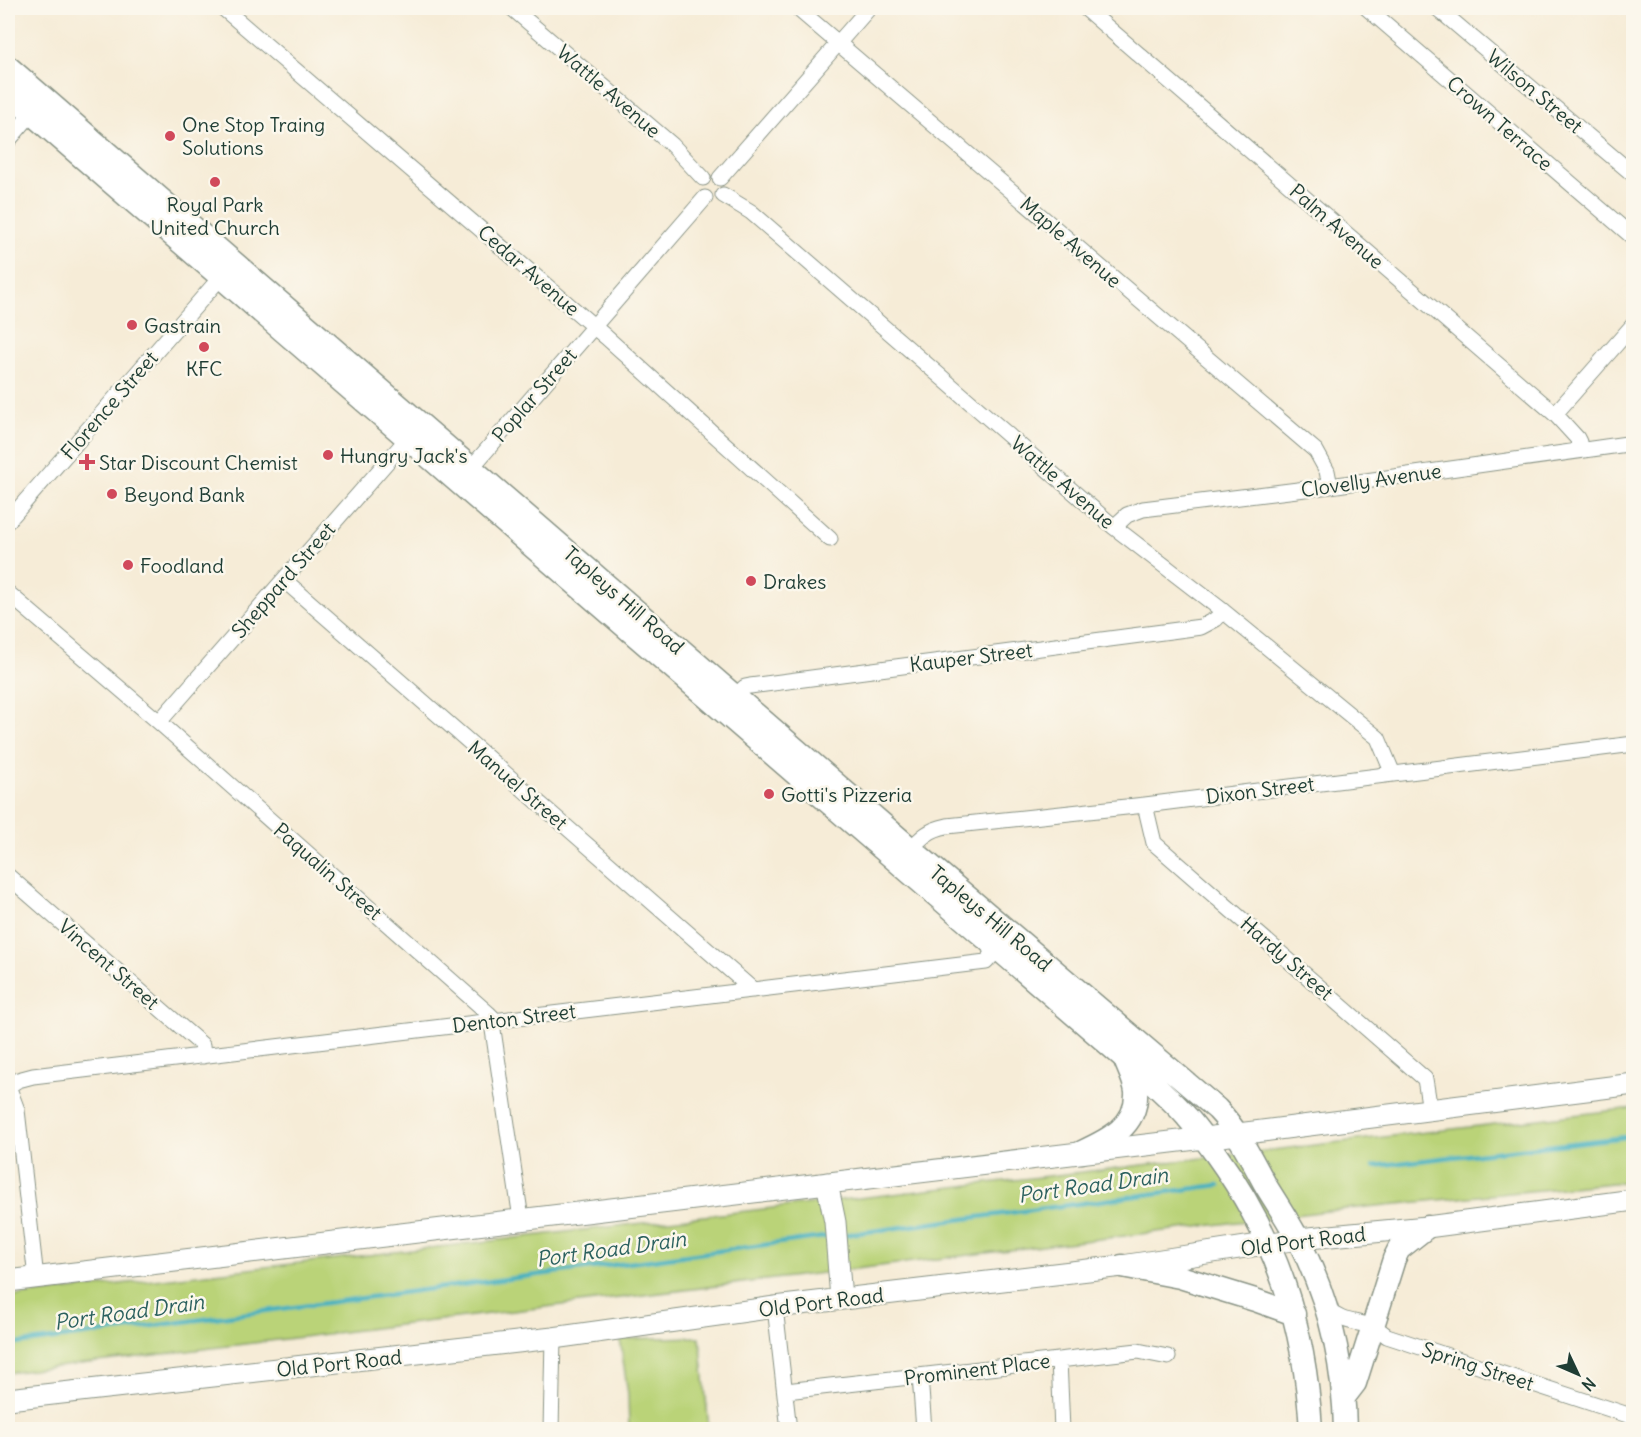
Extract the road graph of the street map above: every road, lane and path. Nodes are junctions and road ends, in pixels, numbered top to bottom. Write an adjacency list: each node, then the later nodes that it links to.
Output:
1 (223, 8): 21 (street, Cedar Avenue)
2 (512, 8): 14 (street, Wattle Avenue)
3 (797, 8): 8 (street, Maple Avenue)
4 (869, 8): 8 (street)
5 (1085, 8): 22 (street, Palm Avenue)
6 (1367, 8): 18 (street, Crown Terrace)
7 (1437, 8): 13 (street, Wilson Street)
8 (839, 43): 15 (street); 27 (street, Maple Avenue)
9 (8, 67): 11 (main road, Tapleys Hill Road)
10 (8, 93): 11 (main road, Tapleys Hill Road)
11 (37, 106): 12 (street); 19 (main road, Tapleys Hill Road)
12 (8, 141)
13 (1634, 175)
14 (703, 178): 15 (street); 17 (street)
15 (720, 178): 16 (street)
16 (723, 195): 17 (street); 29 (street, Wattle Avenue)
17 (705, 198): 21 (street, Poplar Street)
18 (1634, 238)
19 (227, 270): 23 (main road, Tapleys Hill Road); 26 (main road, Tapleys Hill Road); 28 (street, Florence Street)
20 (1634, 324): 22 (street)
21 (594, 326): 26 (street, Poplar Street); 30 (street, Cedar Avenue)
22 (1555, 414): 25 (street, Palm Avenue)
23 (408, 439): 26 (main road, Tapleys Hill Road); 31 (street, Sheppard Street)
24 (1634, 443): 25 (street, Clovelly Avenue)
25 (1578, 451): 27 (street, Clovelly Avenue)
26 (464, 475): 34 (main road, Tapleys Hill Road)
27 (1330, 486): 29 (street, Clovelly Avenue)
28 (8, 521)
29 (1114, 527): 33 (street, Wattle Avenue)
30 (830, 539)
31 (284, 580): 35 (street, Sheppard Street); 42 (street, Manuel Street)
32 (8, 593): 35 (street, Paqualin Street)
33 (1223, 611): 34 (street, Kauper Street); 37 (street, Wattle Avenue)
34 (729, 703): 39 (main road, Tapleys Hill Road)
35 (159, 722): 43 (street, Paqualin Street)
36 (1634, 744): 37 (street, Dixon Street)
37 (1393, 774): 38 (street, Dixon Street)
38 (1145, 805): 39 (street, Dixon Street); 48 (street, Hardy Street)
39 (905, 856): 41 (main road, Tapleys Hill Road)
40 (8, 876): 44 (street, Vincent Street)
41 (1004, 941): 42 (street, Denton Street); 45 (main road, Tapleys Hill Road); 49 (main road, Tapleys Hill Road)
42 (753, 990): 43 (street, Denton Street)
43 (495, 1020): 44 (street, Denton Street); 54 (street)
44 (203, 1056): 47 (street, Denton Street)
45 (1125, 1060): 50 (main road, Tapleys Hill Road); 51 (main road)
46 (1634, 1084): 48 (main road)
47 (8, 1086): 59 (street)
48 (1430, 1110): 49 (main road)
49 (1239, 1134): 50 (main road); 56 (main road, Tapleys Hill Road)
50 (1203, 1138): 51 (main road); 57 (main road, Tapleys Hill Road)
51 (1082, 1152): 52 (main road)
52 (827, 1183): 54 (main road); 61 (main road)
53 (1634, 1200): 55 (main road, Old Port Road)
54 (520, 1219): 59 (main road)
55 (1427, 1227): 56 (main road, Old Port Road); 65 (main road)
56 (1298, 1239): 57 (main road, Old Port Road); 63 (main road)
57 (1268, 1244): 58 (main road, Old Port Road); 64 (main road)
58 (1122, 1266): 61 (main road, Old Port Road); 64 (main road)
59 (36, 1278): 60 (main road)
60 (8, 1281)
61 (841, 1299): 62 (main road, Old Port Road)
62 (775, 1307): 66 (main road, Old Port Road); 70 (street)
63 (1327, 1309): 65 (street, Spring Street); 71 (main road)
64 (1294, 1314): 78 (main road)
65 (1373, 1326): 71 (main road); 73 (street, Spring Street)
66 (553, 1338): 72 (main road, Old Port Road); 74 (street)
67 (1168, 1357): 68 (street, Prominent Place)
68 (1059, 1360): 69 (street, Prominent Place); 77 (street)
69 (920, 1376): 70 (street, Prominent Place); 76 (street)
70 (786, 1391): 75 (street)
71 (1345, 1396): 79 (main road)
72 (8, 1400)
73 (1634, 1417)
74 (551, 1430)
75 (789, 1430)
76 (924, 1430)
77 (1062, 1430)
78 (1311, 1430)
79 (1345, 1430)

